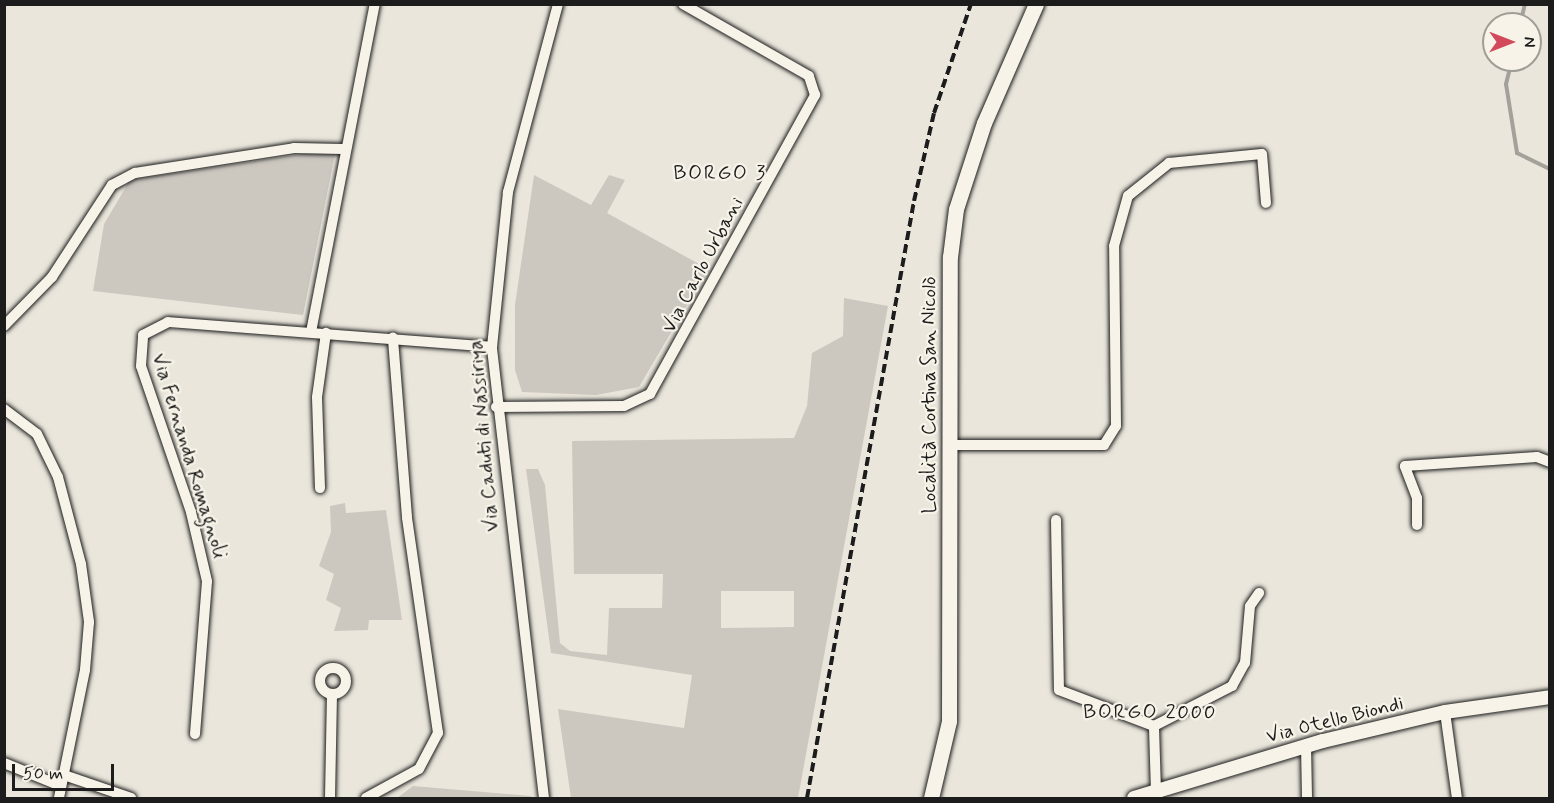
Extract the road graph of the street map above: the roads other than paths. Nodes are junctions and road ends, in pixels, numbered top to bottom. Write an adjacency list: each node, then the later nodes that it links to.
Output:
1 (375, 4): 5 (street)
2 (558, 4): 11 (street, Via Caduti di Nassiriya)
3 (683, 4): 12 (street, Via Carlo Urbani)
4 (1036, 4): 14 (main road, Località Cortina San Nicolò)
5 (343, 148): 7 (street); 8 (street)
6 (1266, 203): 14 (street)
7 (4, 326)
8 (311, 332): 9 (street, Via Fernanda Romagnoli); 24 (street, Via Fernanda Romagnoli)
9 (326, 333): 10 (street, Via Fernanda Romagnoli); 16 (street)
10 (393, 338): 11 (street, Via Fernanda Romagnoli); 32 (street)
11 (492, 346): 12 (street, Via Caduti di Nassiriya)
12 (496, 407): 33 (street, Via Caduti di Nassiriya)
13 (4, 409): 27 (street)
14 (950, 445): 34 (main road, Località Cortina San Nicolò)
15 (1550, 462): 18 (street)
16 (320, 488)
17 (1056, 520): 23 (street)
18 (1418, 525)
19 (1259, 593): 23 (street)
20 (333, 694): 31 (street)
21 (1550, 697): 22 (street, Via Otello Biondi)
22 (1445, 712): 25 (street, Via Otello Biondi); 37 (street)
23 (1154, 726): 28 (street)
24 (195, 734)
25 (1306, 745): 28 (street, Via Otello Biondi); 36 (street)
26 (4, 763): 27 (street)
27 (63, 780): 29 (street); 30 (street)
28 (1156, 790): 35 (street, Via Otello Biondi)
29 (59, 798)
30 (131, 798)
31 (330, 798)
32 (366, 798)
33 (544, 798)
34 (931, 798)
35 (1134, 798)
36 (1306, 798)
37 (1457, 798)

